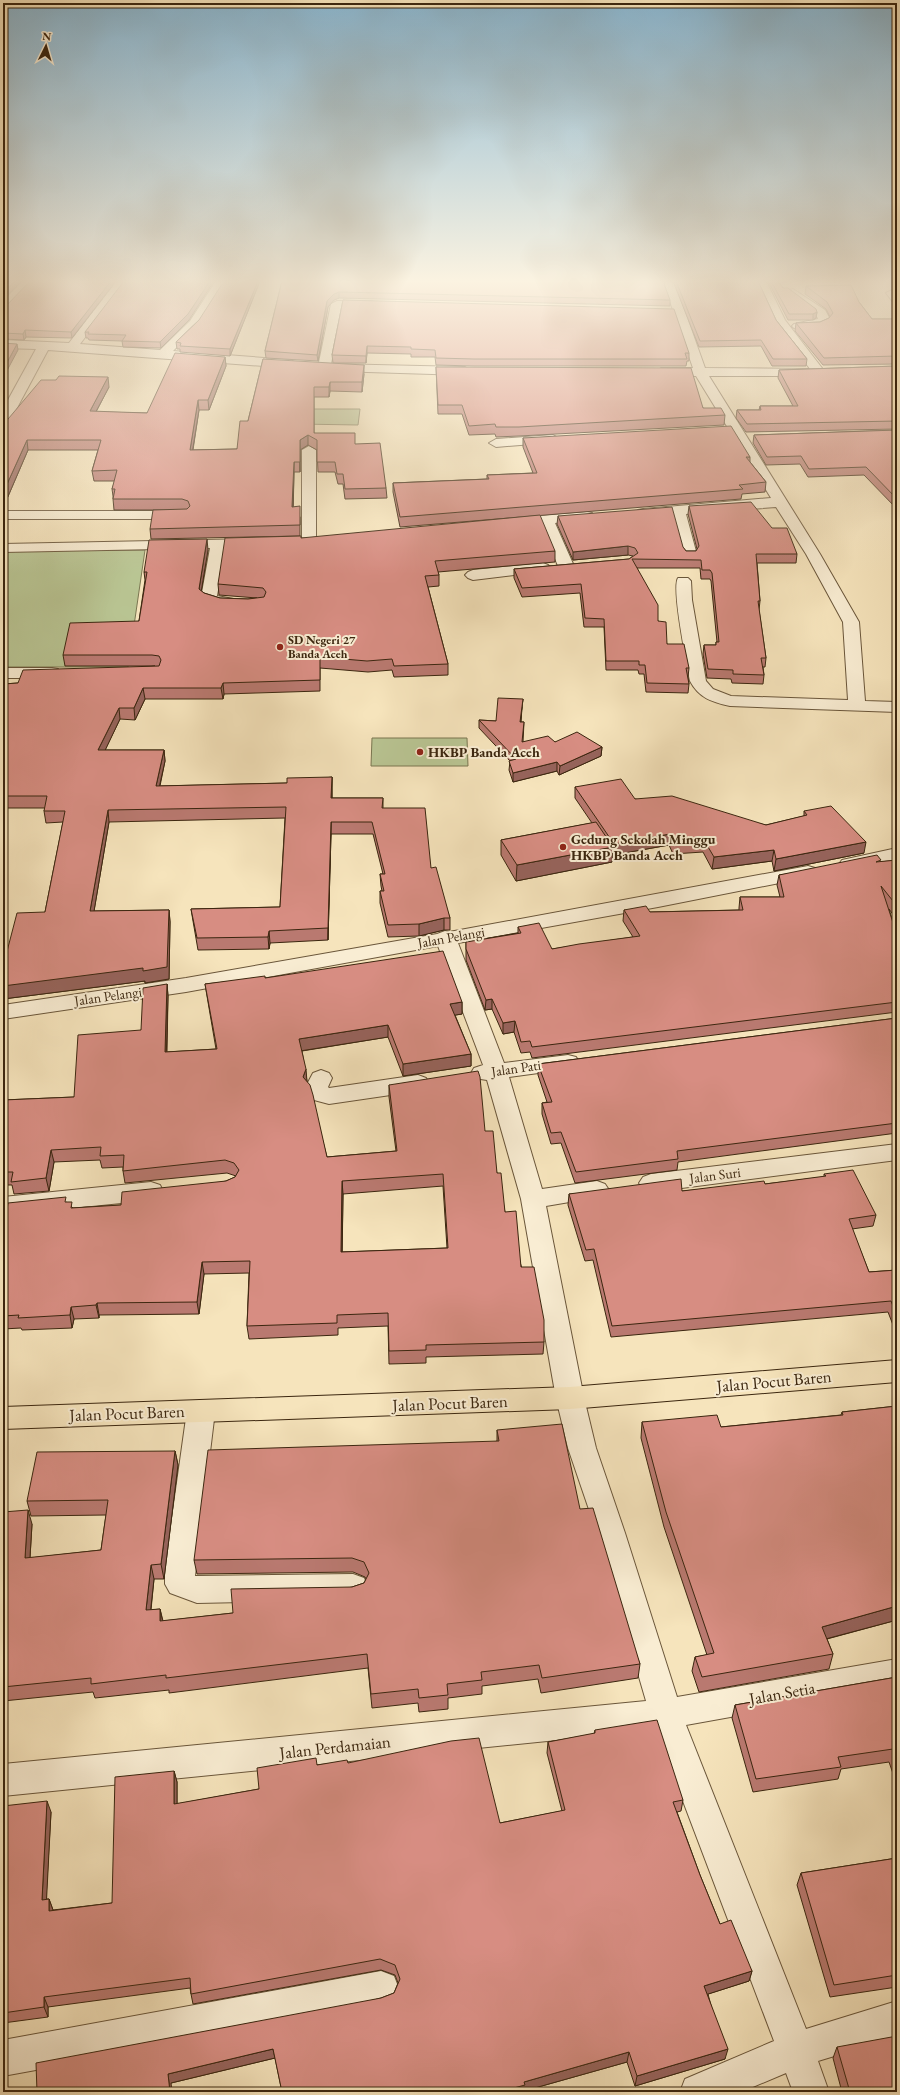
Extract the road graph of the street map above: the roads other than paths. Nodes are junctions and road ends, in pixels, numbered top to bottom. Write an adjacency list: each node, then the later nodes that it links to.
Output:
1 (26, 379): 3 (street)
2 (704, 379): 5 (street)
3 (3, 421)
4 (721, 430): 5 (street)
5 (739, 434): 7 (street); 10 (street)
6 (567, 438): 8 (street)
7 (758, 438)
8 (496, 443)
9 (309, 450): 19 (street)
10 (780, 502): 11 (street); 32 (street)
11 (678, 511): 12 (street); 24 (street)
12 (630, 514)
13 (3, 515): 14 (street)
14 (183, 515)
15 (600, 516): 16 (street)
16 (546, 519): 17 (street); 26 (street)
17 (501, 523)
18 (324, 540): 19 (street)
19 (309, 541): 20 (street)
20 (294, 542)
21 (271, 543): 22 (street)
22 (218, 544): 23 (street); 29 (street)
23 (3, 548)
24 (690, 554)
25 (582, 565): 26 (street)
26 (566, 566): 27 (street)
27 (473, 576)
28 (683, 581): 32 (street)
29 (251, 603)
30 (3, 673): 31 (street)
31 (66, 673)
32 (857, 706): 33 (street)
33 (897, 707)
34 (897, 854): 35 (street, Jalan Pelangi)
35 (445, 938): 36 (street, Jalan Pelangi); 38 (street)
36 (3, 1012)
37 (590, 1059): 38 (street, Jalan Pati)
38 (496, 1071): 39 (street, Jalan Pati); 44 (street)
39 (465, 1076)
40 (321, 1078): 41 (street)
41 (435, 1080)
42 (897, 1152): 44 (street, Jalan Suri)
43 (172, 1189): 45 (street)
44 (533, 1199): 47 (street)
45 (3, 1206)
46 (897, 1371): 47 (main road, Jalan Pocut Baren)
47 (570, 1398): 48 (main road, Jalan Pocut Baren); 52 (street)
48 (201, 1411): 49 (main road, Jalan Pocut Baren); 50 (street)
49 (3, 1418)
50 (353, 1587)
51 (897, 1673): 52 (street, Jalan Setia)
52 (666, 1714): 53 (street, Jalan Perdamaian); 56 (street)
53 (3, 1780)
54 (381, 1989): 57 (street)
55 (897, 2019): 56 (street)
56 (796, 2050): 58 (street); 59 (street)
57 (3, 2058)
58 (698, 2092)
59 (811, 2092)

